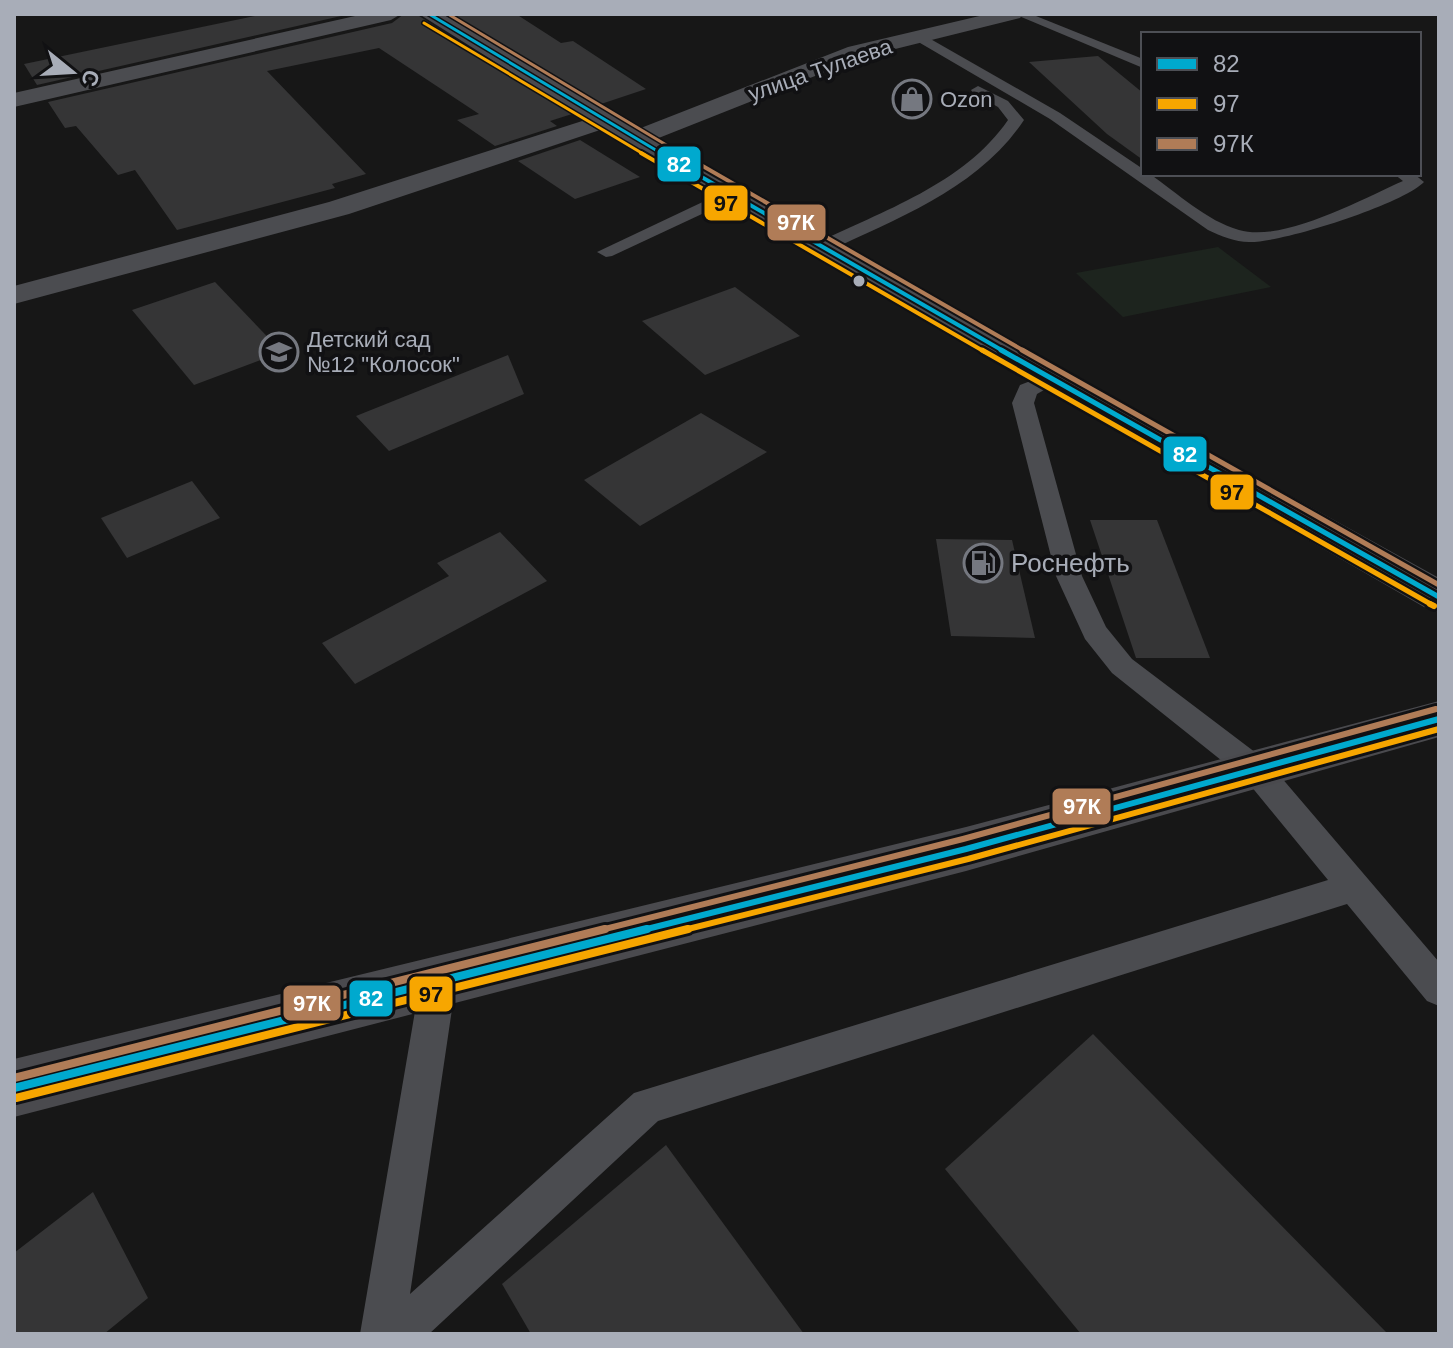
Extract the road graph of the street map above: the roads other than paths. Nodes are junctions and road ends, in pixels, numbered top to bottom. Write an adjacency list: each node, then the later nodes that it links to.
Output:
1 (391, 14): 9 (street)
2 (429, 14): 10 (main road)
3 (1013, 14): 6 (street, улица Тулаева)
4 (1020, 14): 8 (lane)
5 (882, 20): 6 (street)
6 (920, 37): 7 (lane); 11 (street, улица Тулаева)
7 (949, 54): 12 (lane); 16 (lane)
8 (1141, 63)
9 (14, 100)
10 (601, 122): 11 (main road); 18 (street)
11 (632, 140): 15 (main road)
12 (1141, 175)
13 (1142, 176): 14 (lane)
14 (1406, 176)
15 (728, 195): 16 (main road); 17 (lane)
16 (821, 248): 19 (main road)
17 (606, 252)
18 (14, 295)
19 (1054, 378): 20 (main road); 22 (lane)
20 (1439, 597)
21 (1439, 719): 22 (main road)
22 (1257, 771): 23 (lane); 24 (main road)
23 (1354, 887): 25 (lane); 28 (lane)
24 (438, 982): 26 (main road); 27 (lane)
25 (1439, 989)
26 (14, 1088)
27 (382, 1334)
28 (397, 1334)

